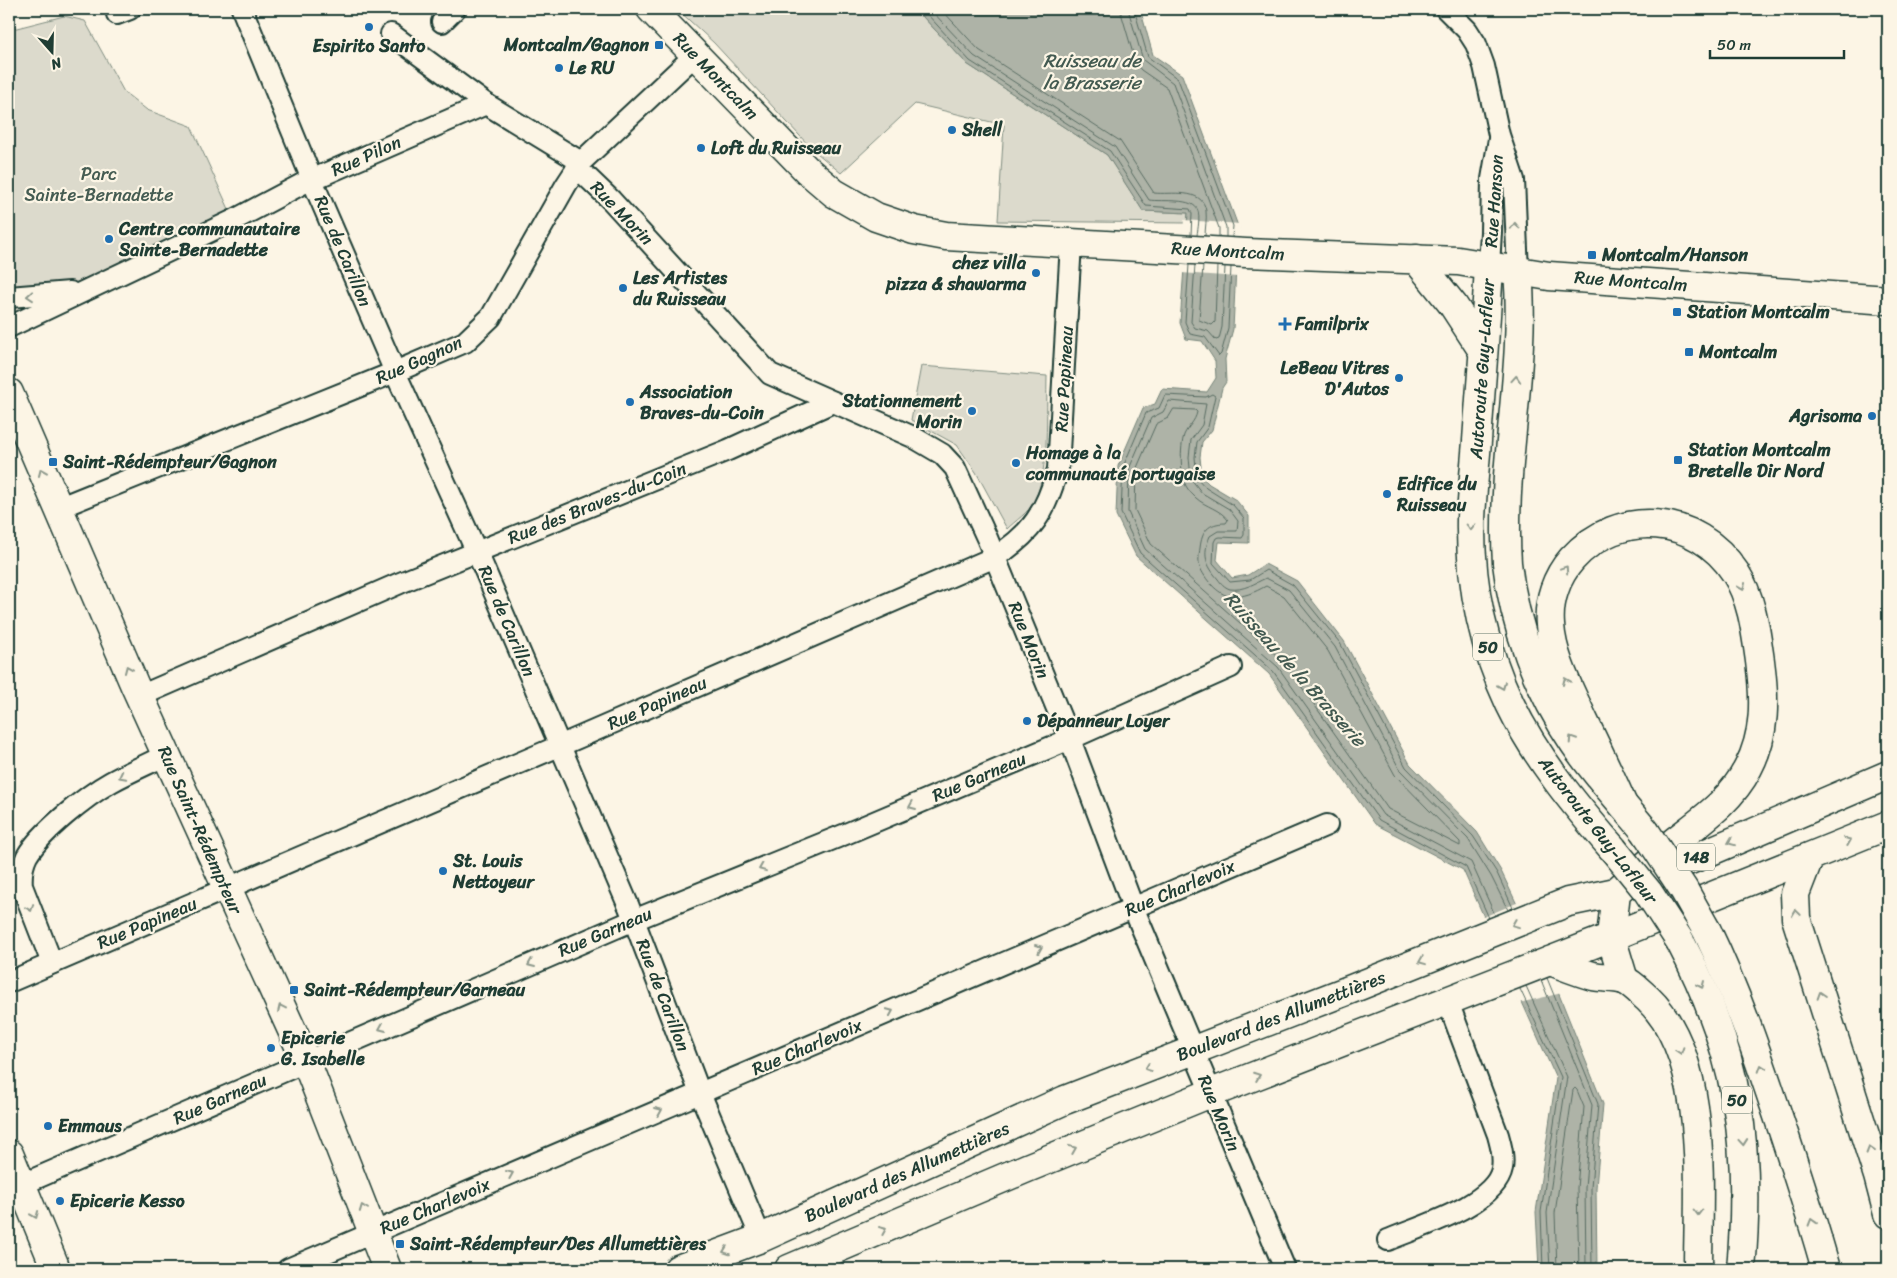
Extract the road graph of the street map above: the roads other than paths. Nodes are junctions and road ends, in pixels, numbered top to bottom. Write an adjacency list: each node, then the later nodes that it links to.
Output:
1 (242, 9): 9 (street, Rue de Carillon)
2 (651, 9): 5 (main road, Rue Montcalm)
3 (1446, 9): 7 (street, Rue Hanson)
4 (391, 34): 6 (street, Rue Morin)
5 (695, 55): 8 (street, Rue Gagnon); 10 (main road, Rue Montcalm)
6 (486, 104): 8 (street, Rue Morin); 9 (street, Rue Pilon)
7 (1499, 135): 12 (street, Rue Hanson); 13 (street, Rue Hanson, one-way to 7)
8 (579, 165): 19 (street, Rue Gagnon); 20 (street, Rue Morin)
9 (312, 180): 14 (street, Rue Pilon); 19 (street, Rue de Carillon)
10 (1071, 243): 11 (main road, Rue Montcalm); 24 (street, Rue Papineau)
11 (1416, 260): 12 (main road, Rue Montcalm); 18 (main road)
12 (1489, 266): 13 (main road, Rue Montcalm); 18 (main road, Autoroute Guy-Lafleur / 50)
13 (1518, 272): 16 (main road, Rue Montcalm); 31 (main road, Autoroute Guy-Lafleur / 50, one-way to 13)
14 (86, 289): 15 (street, Rue Pilon, one-way to 15); 17 (street, Rue Pilon)
15 (9, 297)
16 (1888, 300)
17 (9, 327)
18 (1483, 351): 62 (main road, Autoroute Guy-Lafleur / 50, one-way to 62, bridge)
19 (395, 372): 22 (street, Rue Gagnon); 23 (street, Rue de Carillon)
20 (833, 402): 23 (street, Rue des Braves-du-Coin); 24 (street, Rue Morin)
21 (12, 410): 22 (main road, Rue Saint-Rédempteur, one-way to 21)
22 (58, 508): 26 (main road, Rue Saint-Rédempteur, one-way to 22)
23 (477, 553): 26 (street, Rue des Braves-du-Coin); 28 (street, Rue de Carillon)
24 (995, 556): 27 (street, Rue Morin); 28 (street, Rue Papineau)
25 (1231, 667): 27 (street, Rue Garneau)
26 (140, 696): 29 (main road, Rue Saint-Rédempteur)
27 (1070, 740): 37 (street, Rue Morin); 38 (street, Rue Garneau, one-way to 38)
28 (560, 746): 35 (street, Rue Papineau); 38 (street, Rue de Carillon)
29 (166, 755): 35 (main road, Rue Saint-Rédempteur); 41 (street, one-way to 41)
30 (1888, 776): 36 (main road, Boulevard des Allumettières / 148, one-way to 36)
31 (1623, 805): 36 (main road, one-way to 36); 63 (main road, Autoroute Guy-Lafleur / 50, one-way to 31, bridge)
32 (1327, 825): 37 (street, Rue Charlevoix)
33 (1888, 825): 34 (main road, one-way to 33)
34 (1809, 858): 39 (main road); 51 (main road, one-way to 34)
35 (226, 889): 41 (street, Rue Papineau); 46 (main road, Rue Saint-Rédempteur, one-way to 35)
36 (1616, 892): 39 (main road); 45 (main road, Boulevard des Allumettières, one-way to 45)
37 (1133, 907): 45 (street, Rue Morin); 47 (street, Rue Charlevoix, one-way to 37)
38 (634, 920): 46 (street, Rue Garneau, one-way to 46); 47 (street, Rue de Carillon)
39 (1611, 937): 40 (main road); 42 (main road)
40 (1562, 961): 42 (main road); 44 (main road)
41 (52, 963): 43 (street, Rue Papineau)
42 (1624, 980): 61 (main road, one-way to 61)
43 (9, 982)
44 (1448, 1002): 48 (main road, one-way to 44); 54 (street)
45 (1193, 1051): 48 (street, Rue Morin); 53 (main road, Boulevard des Allumettières, one-way to 53)
46 (306, 1061): 50 (street, Rue Garneau); 52 (main road, Rue Saint-Rédempteur, one-way to 46)
47 (700, 1093): 52 (street, Rue Charlevoix, one-way to 47); 53 (street, Rue de Carillon)
48 (1211, 1093): 59 (main road, one-way to 48); 60 (street, Rue Morin)
49 (9, 1154): 50 (main road)
50 (15, 1187): 55 (main road, one-way to 55)
51 (1888, 1214)
52 (372, 1233): 56 (street, Rue Charlevoix); 57 (main road, Rue Saint-Rédempteur)
53 (761, 1238): 58 (main road, Boulevard des Allumettières, one-way to 58)
54 (1388, 1240)
55 (56, 1269)
56 (288, 1269)
57 (386, 1269)
58 (678, 1269)
59 (789, 1269)
60 (1285, 1269)
61 (1698, 1269)
62 (1740, 1269)
63 (1826, 1269)

